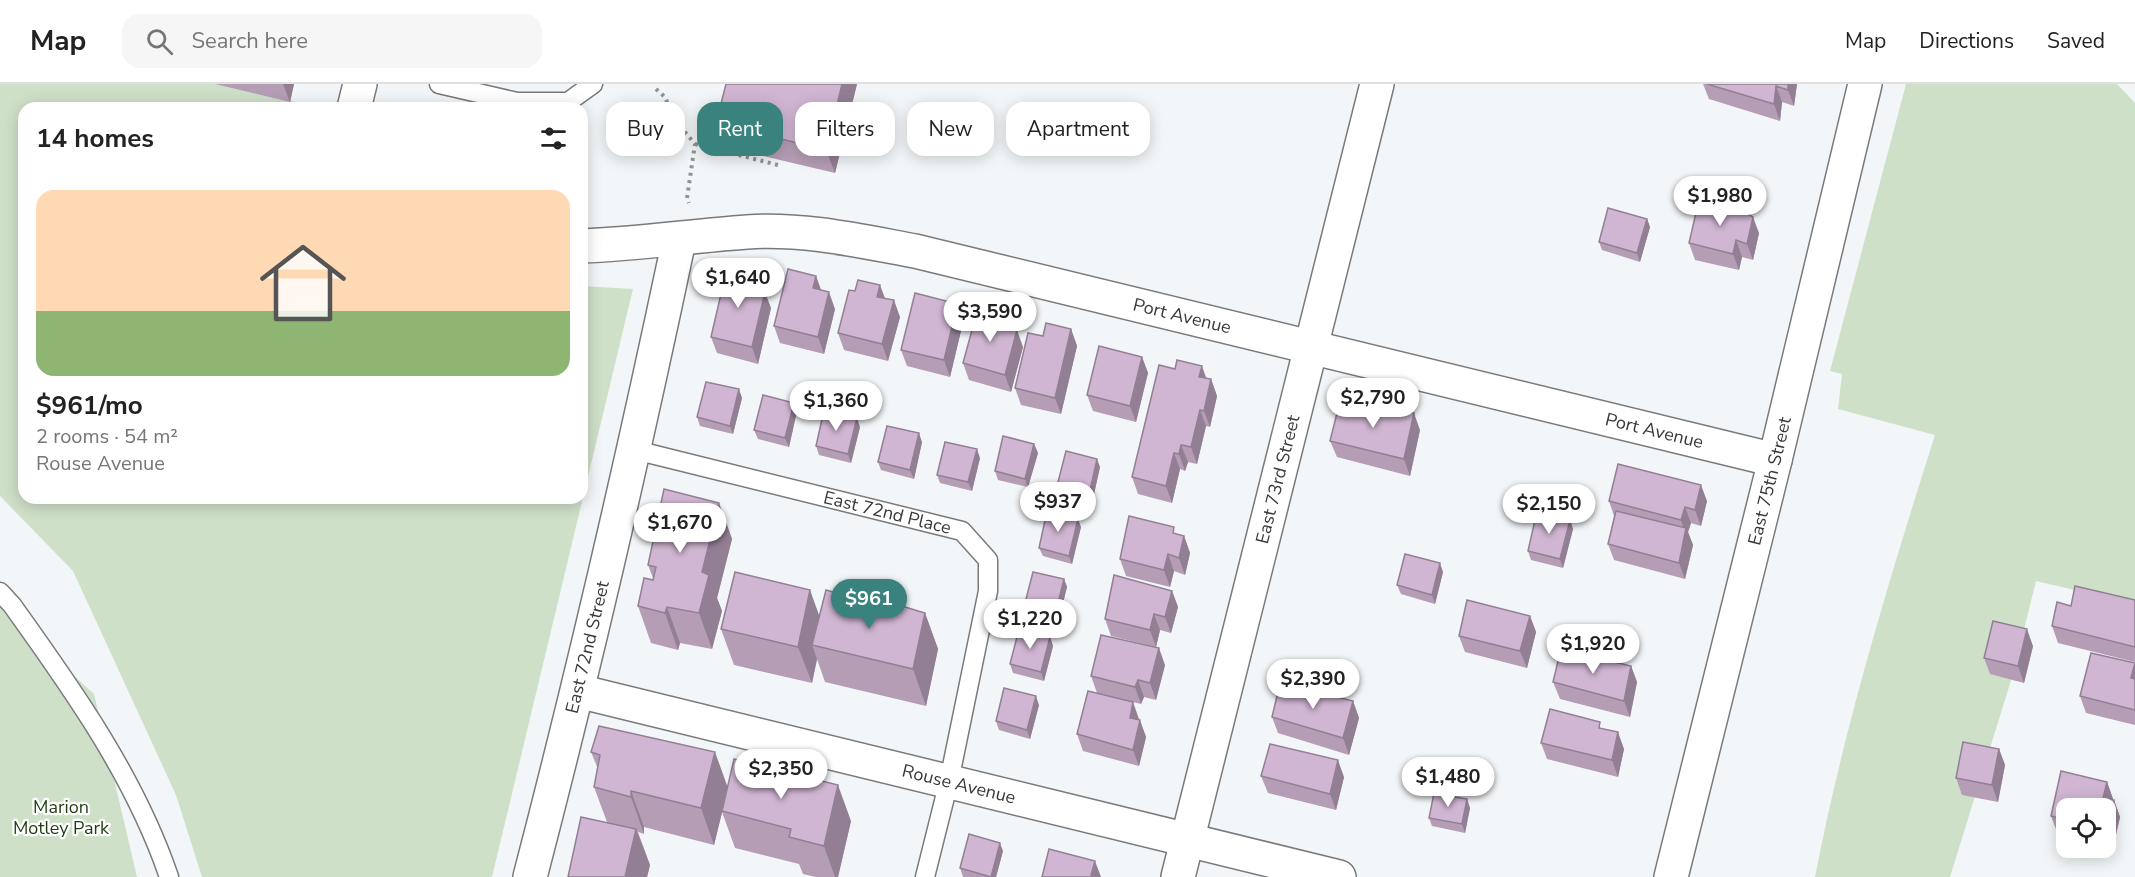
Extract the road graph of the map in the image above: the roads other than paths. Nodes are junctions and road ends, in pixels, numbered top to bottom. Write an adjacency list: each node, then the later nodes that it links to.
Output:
1 (360, 84): 7 (street)
2 (439, 84): 6 (lane)
3 (593, 84): 6 (lane)
4 (1377, 84): 10 (street, East 73rd Street)
5 (1865, 84): 12 (street, East 75th Street)
6 (479, 89)
7 (356, 102)
8 (686, 226): 9 (street, Port Avenue); 10 (street, Port Avenue); 11 (street, East 72nd Street)
9 (588, 245)
10 (1309, 348): 12 (street, Port Avenue); 16 (street, East 73rd Street)
11 (635, 450): 14 (street, East 72nd Street); 15 (lane, East 72nd Place)
12 (1775, 460): 22 (street, East 75th Street)
13 (0, 592): 17 (lane)
14 (578, 691): 15 (street, Rouse Avenue); 18 (street, East 72nd Street)
15 (949, 781): 16 (street, Rouse Avenue); 19 (lane, East 72nd Place)
16 (1187, 839): 20 (street, East 73rd Street); 21 (street, Rouse Avenue)
17 (169, 877)
18 (530, 877)
19 (925, 877)
20 (1178, 877)
21 (1339, 877)
22 (1671, 877)

